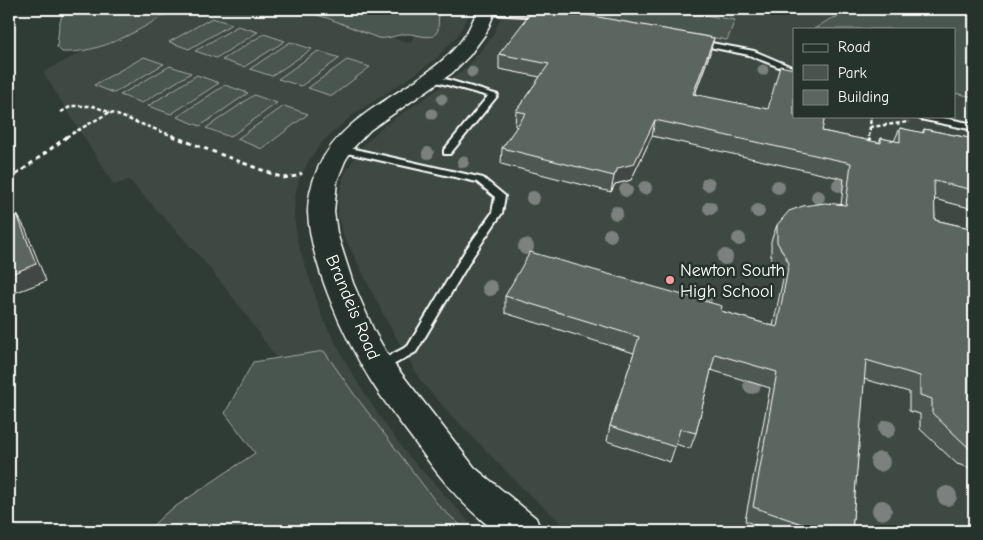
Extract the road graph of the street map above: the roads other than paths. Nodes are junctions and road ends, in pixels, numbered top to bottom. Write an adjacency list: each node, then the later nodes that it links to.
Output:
1 (487, 10): 2 (lane); 5 (street, Brandeis Road)
2 (558, 17)
3 (686, 40): 4 (lane)
4 (793, 71)
5 (432, 78): 8 (lane); 9 (street, Brandeis Road)
6 (929, 118): 7 (lane)
7 (974, 127)
8 (447, 152)
9 (336, 157): 10 (street, Brandeis Road); 10 (lane)
10 (379, 368): 11 (street, Brandeis Road)
11 (522, 531)

